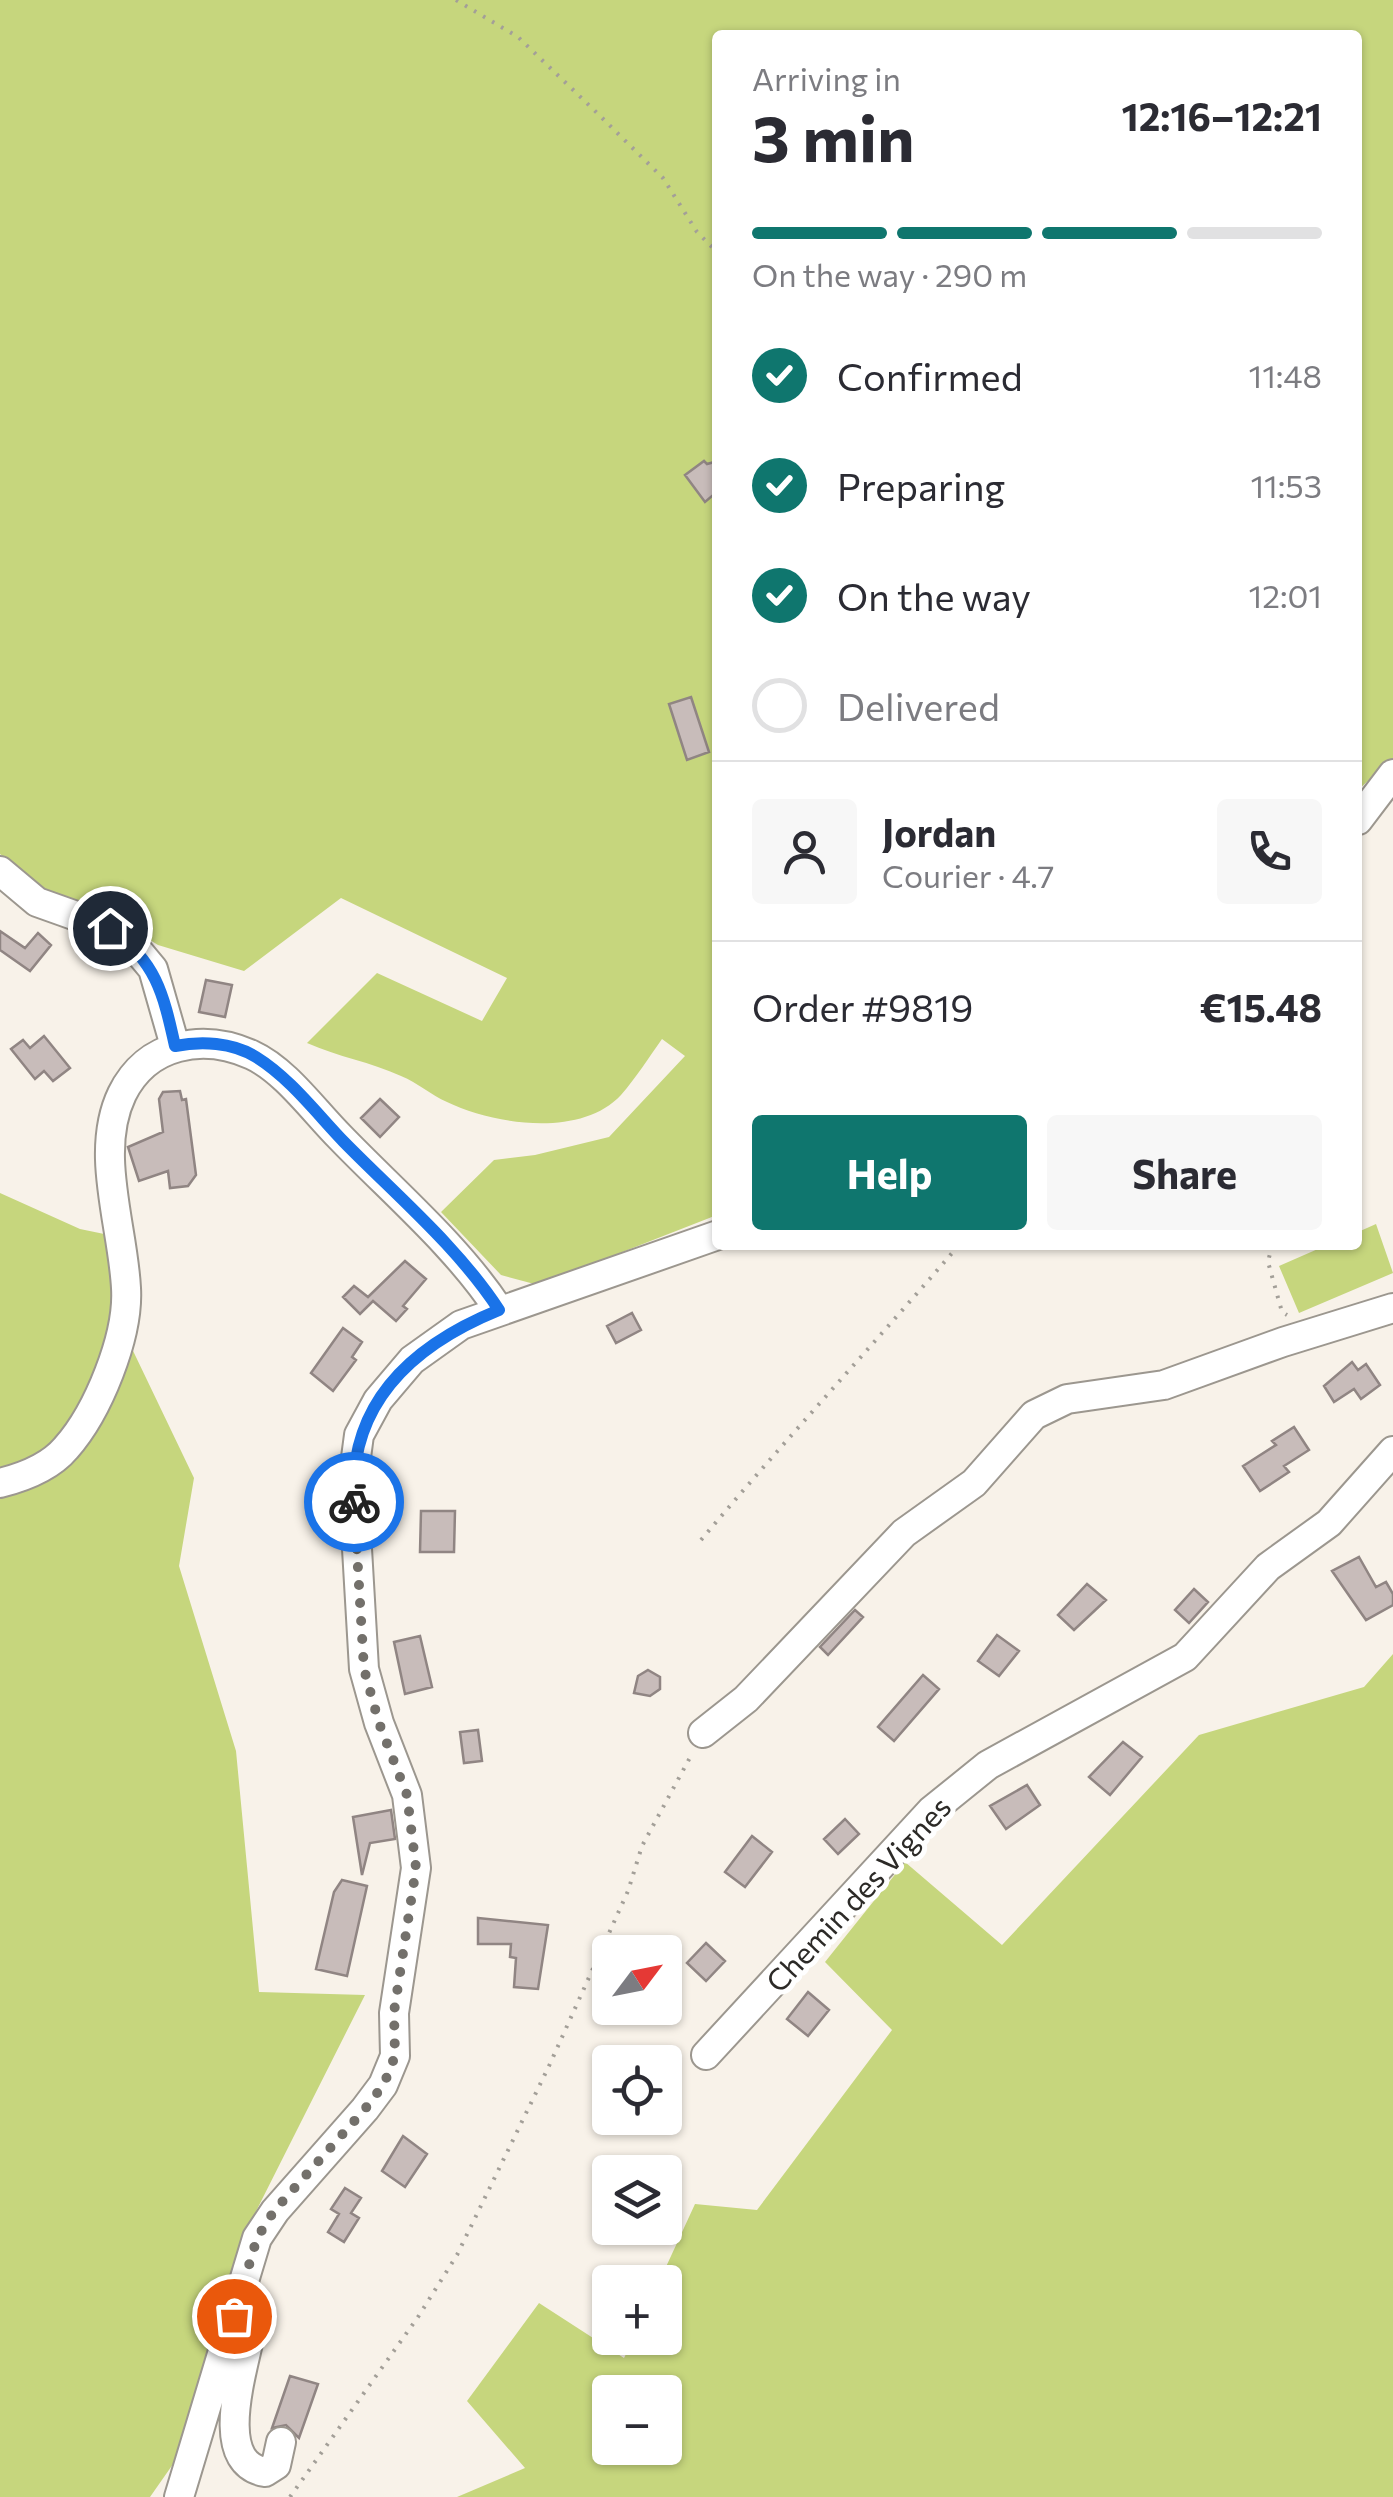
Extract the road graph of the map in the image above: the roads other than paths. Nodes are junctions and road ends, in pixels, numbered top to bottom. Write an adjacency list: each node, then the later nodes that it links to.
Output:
1 (1393, 774): 2 (street)
2 (1362, 815)
3 (0, 871): 4 (street)
4 (175, 1046): 7 (street); 9 (street)
5 (712, 1237): 7 (street)
6 (1393, 1308): 10 (street)
7 (499, 1310): 12 (street)
8 (1393, 1451): 11 (street, Chemin des Vignes)
9 (0, 1483)
10 (703, 1733)
11 (706, 2055)
12 (234, 2316): 13 (street); 14 (street)
13 (281, 2442)
14 (190, 2456): 15 (street); 16 (street)
15 (164, 2497)
16 (179, 2497)

